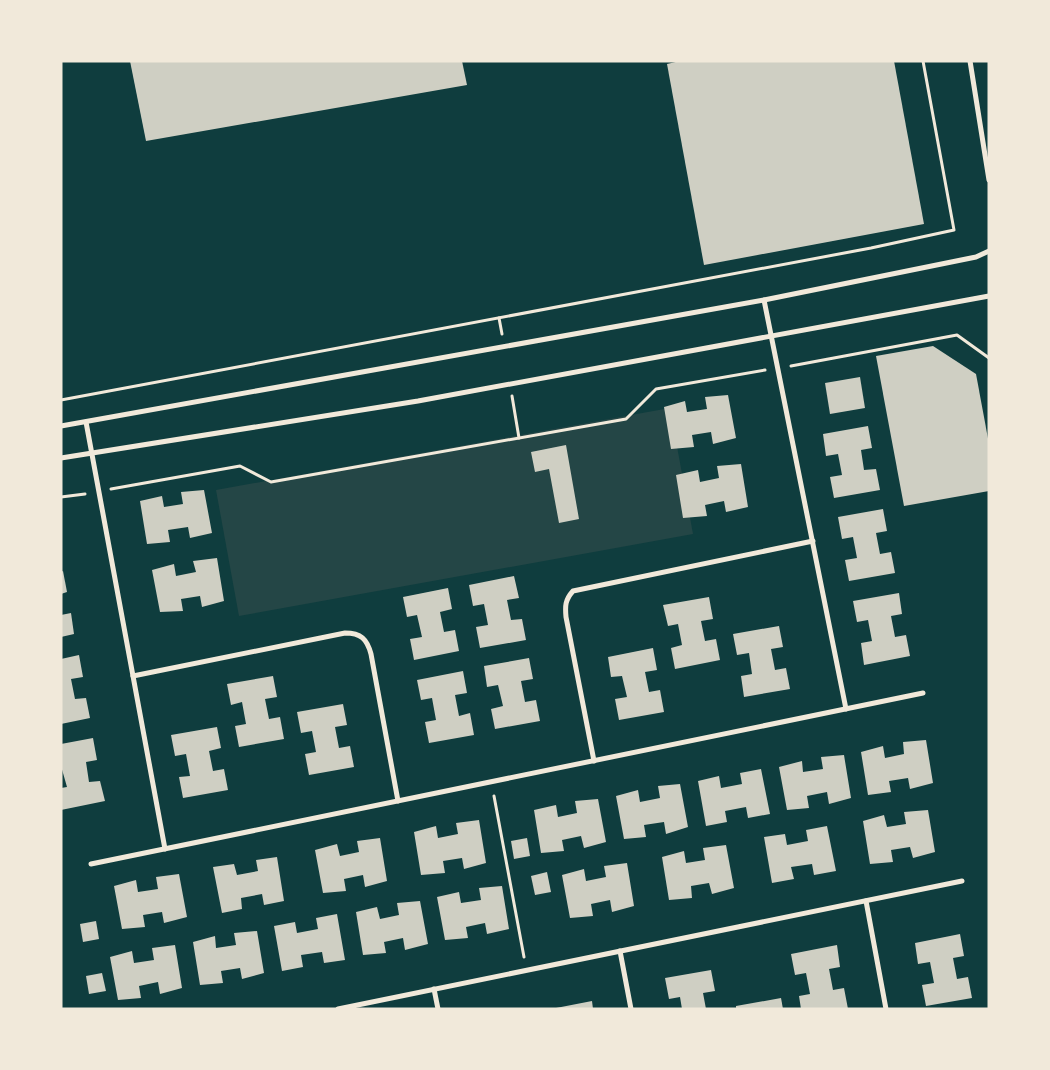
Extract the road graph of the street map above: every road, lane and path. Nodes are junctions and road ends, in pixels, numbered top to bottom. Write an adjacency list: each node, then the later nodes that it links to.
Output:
1 (923, 61): 11 (path)
2 (970, 61): 3 (street)
3 (989, 180)
4 (989, 251): 6 (street)
5 (989, 296): 7 (street)
6 (764, 300): 7 (street); 12 (street)
7 (770, 335): 9 (street); 10 (street)
8 (989, 358): 9 (path)
9 (777, 368): 14 (path); 19 (street)
10 (510, 384): 14 (path); 15 (street)
11 (61, 400)
12 (86, 422): 13 (street); 15 (street)
13 (61, 426)
14 (519, 438): 17 (path)
15 (92, 453): 16 (street); 17 (street)
16 (61, 458)
17 (99, 492): 18 (path); 20 (street)
18 (61, 497)
19 (813, 541): 22 (street); 23 (street)
20 (133, 676): 25 (street); 26 (street)
21 (923, 694): 22 (street)
22 (846, 709): 23 (street)
23 (594, 761): 24 (street)
24 (491, 782): 25 (street); 31 (path)
25 (398, 801): 26 (street)
26 (165, 849): 27 (street)
27 (91, 864)
28 (962, 881): 29 (street)
29 (866, 901): 30 (street); 36 (street)
30 (620, 951): 31 (street); 35 (street)
31 (526, 970): 32 (street)
32 (434, 989): 33 (street); 34 (street)
33 (338, 1009)
34 (438, 1009)
35 (631, 1009)
36 (886, 1009)

